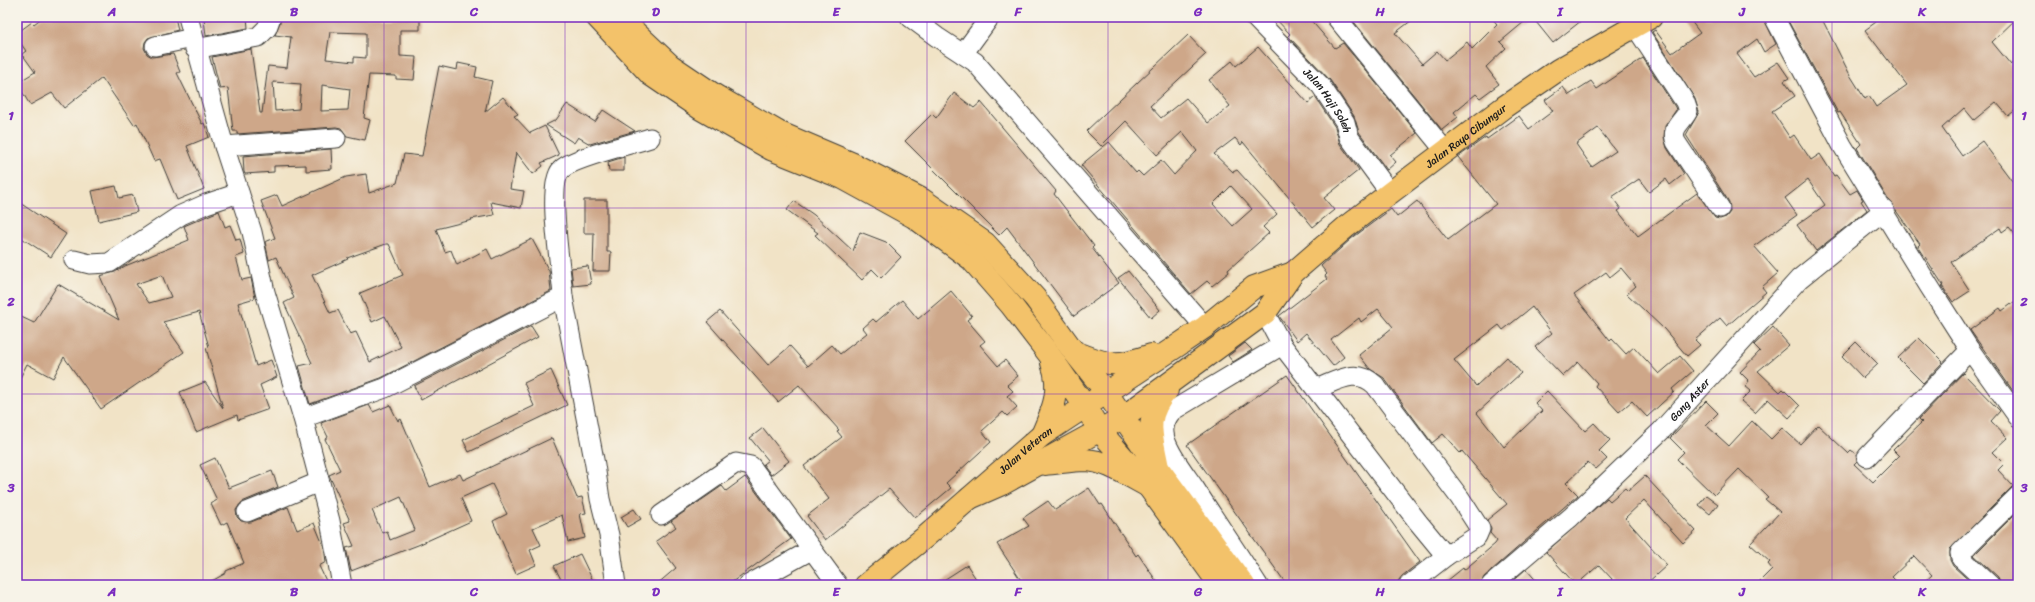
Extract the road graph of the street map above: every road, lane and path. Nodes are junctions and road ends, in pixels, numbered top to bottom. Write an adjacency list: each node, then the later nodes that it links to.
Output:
1 (188, 17): 11 (street)
2 (271, 17): 11 (street)
3 (597, 17): 31 (main road)
4 (619, 17): 30 (main road)
5 (910, 17): 13 (street)
6 (990, 17): 13 (street)
7 (1254, 17): 19 (street, Jalan Haji Soleh)
8 (1336, 17): 17 (street)
9 (1774, 17): 21 (street)
10 (1643, 22): 17 (main road, Jalan Raya Cibungur); 20 (street)
11 (194, 43): 12 (street); 16 (street)
12 (155, 46)
13 (963, 54): 26 (street)
14 (336, 138): 16 (street)
15 (650, 138): 24 (street)
16 (224, 146): 18 (street)
17 (1446, 152): 19 (main road, Jalan Raya Cibungur)
18 (239, 193): 22 (street); 37 (street)
19 (1390, 193): 23 (main road, Jalan Raya Cibungur)
20 (1720, 208)
21 (1884, 210): 29 (street); 60 (street, Gang Aster)
22 (74, 260)
23 (1293, 274): 25 (main road); 26 (main road)
24 (563, 297): 37 (street); 52 (street)
25 (1265, 313): 27 (street); 32 (main road)
26 (1205, 327): 28 (main road)
27 (1282, 345): 33 (street); 58 (street)
28 (1177, 346): 30 (main road); 34 (main road, Jalan Veteran)
29 (1970, 350): 36 (street); 41 (street)
30 (1074, 352): 34 (main road)
31 (1048, 353): 35 (main road); 40 (main road)
32 (1176, 378): 38 (main road, Jalan Veteran); 43 (main road)
33 (1316, 390): 50 (street); 50 (street)
34 (1106, 392): 35 (main road, Jalan Veteran); 38 (main road)
35 (1085, 406): 39 (main road); 40 (main road, Jalan Veteran)
36 (2018, 417)
37 (303, 418): 44 (street)
38 (1122, 418): 39 (main road, Jalan Veteran); 43 (main road)
39 (1100, 431): 42 (main road, Jalan Veteran); 43 (main road)
40 (1042, 435): 46 (main road, Jalan Veteran)
41 (1867, 457)
42 (1036, 465): 43 (main road); 46 (main road, Jalan Veteran)
43 (1153, 477): 56 (main road); 57 (main road)
44 (320, 482): 47 (street); 51 (street)
45 (2018, 496): 61 (street)
46 (970, 498): 55 (main road, Jalan Veteran)
47 (247, 512)
48 (661, 514): 49 (street)
49 (811, 550): 53 (street); 54 (street)
50 (1446, 556): 59 (street)
51 (342, 585)
52 (616, 585)
53 (748, 585)
54 (838, 585)
55 (866, 585)
56 (1220, 585)
57 (1244, 585)
58 (1258, 585)
59 (1409, 585)
60 (1492, 585)
61 (1990, 585)

